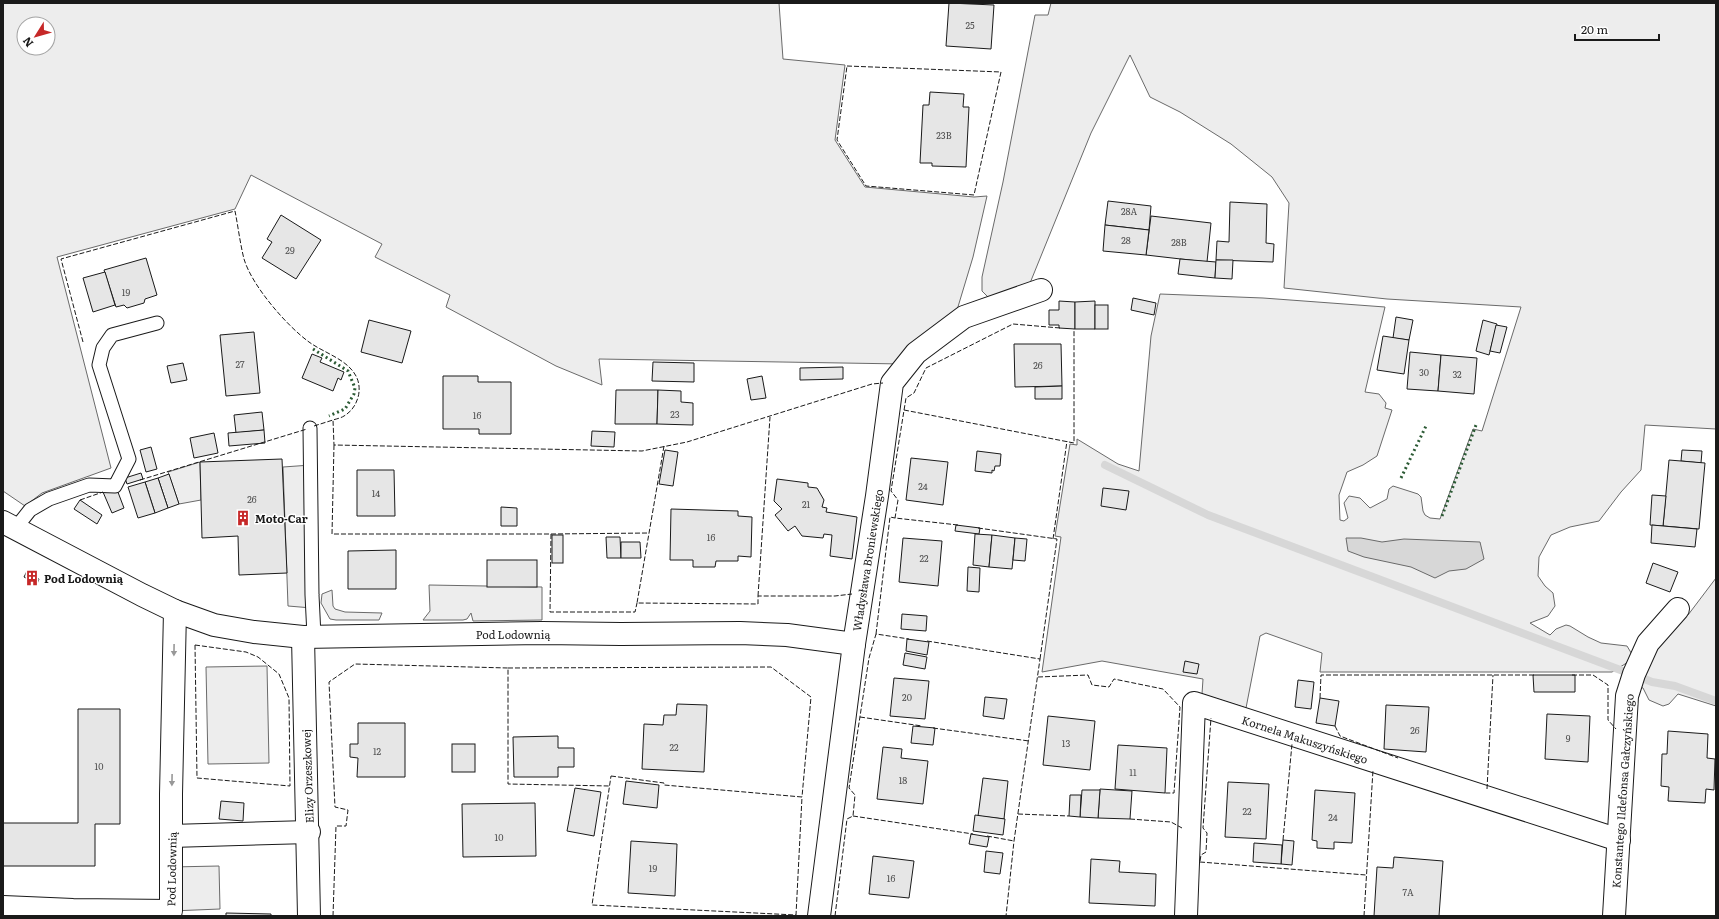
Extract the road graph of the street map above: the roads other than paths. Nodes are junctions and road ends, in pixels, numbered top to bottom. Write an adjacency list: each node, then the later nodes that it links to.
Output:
1 (1041, 290): 8 (street, Władysława Broniewskiego)
2 (156, 323): 4 (lane)
3 (310, 428): 7 (lane)
4 (9, 525): 6 (street, Pod Lodownią)
5 (1678, 609): 11 (street, Konstantego Ildefonsa Gałczyńskiego)
6 (175, 611): 7 (street, Pod Lodownią); 10 (street, Pod Lodownią, one-way to 10)
7 (309, 636): 8 (street, Pod Lodownią); 9 (street, Elizy Orzeszkowej)
8 (854, 644): 14 (street, Władysława Broniewskiego)
9 (309, 832): 10 (street); 13 (street, Elizy Orzeszkowej)
10 (171, 836): 12 (street, Pod Lodownią)
11 (1619, 840): 15 (street, Kornela Makuszyńskiego); 16 (street, Konstantego Ildefonsa Gałczyńskiego)
12 (3, 907)
13 (310, 916)
14 (819, 916)
15 (1186, 916)
16 (1614, 916)

